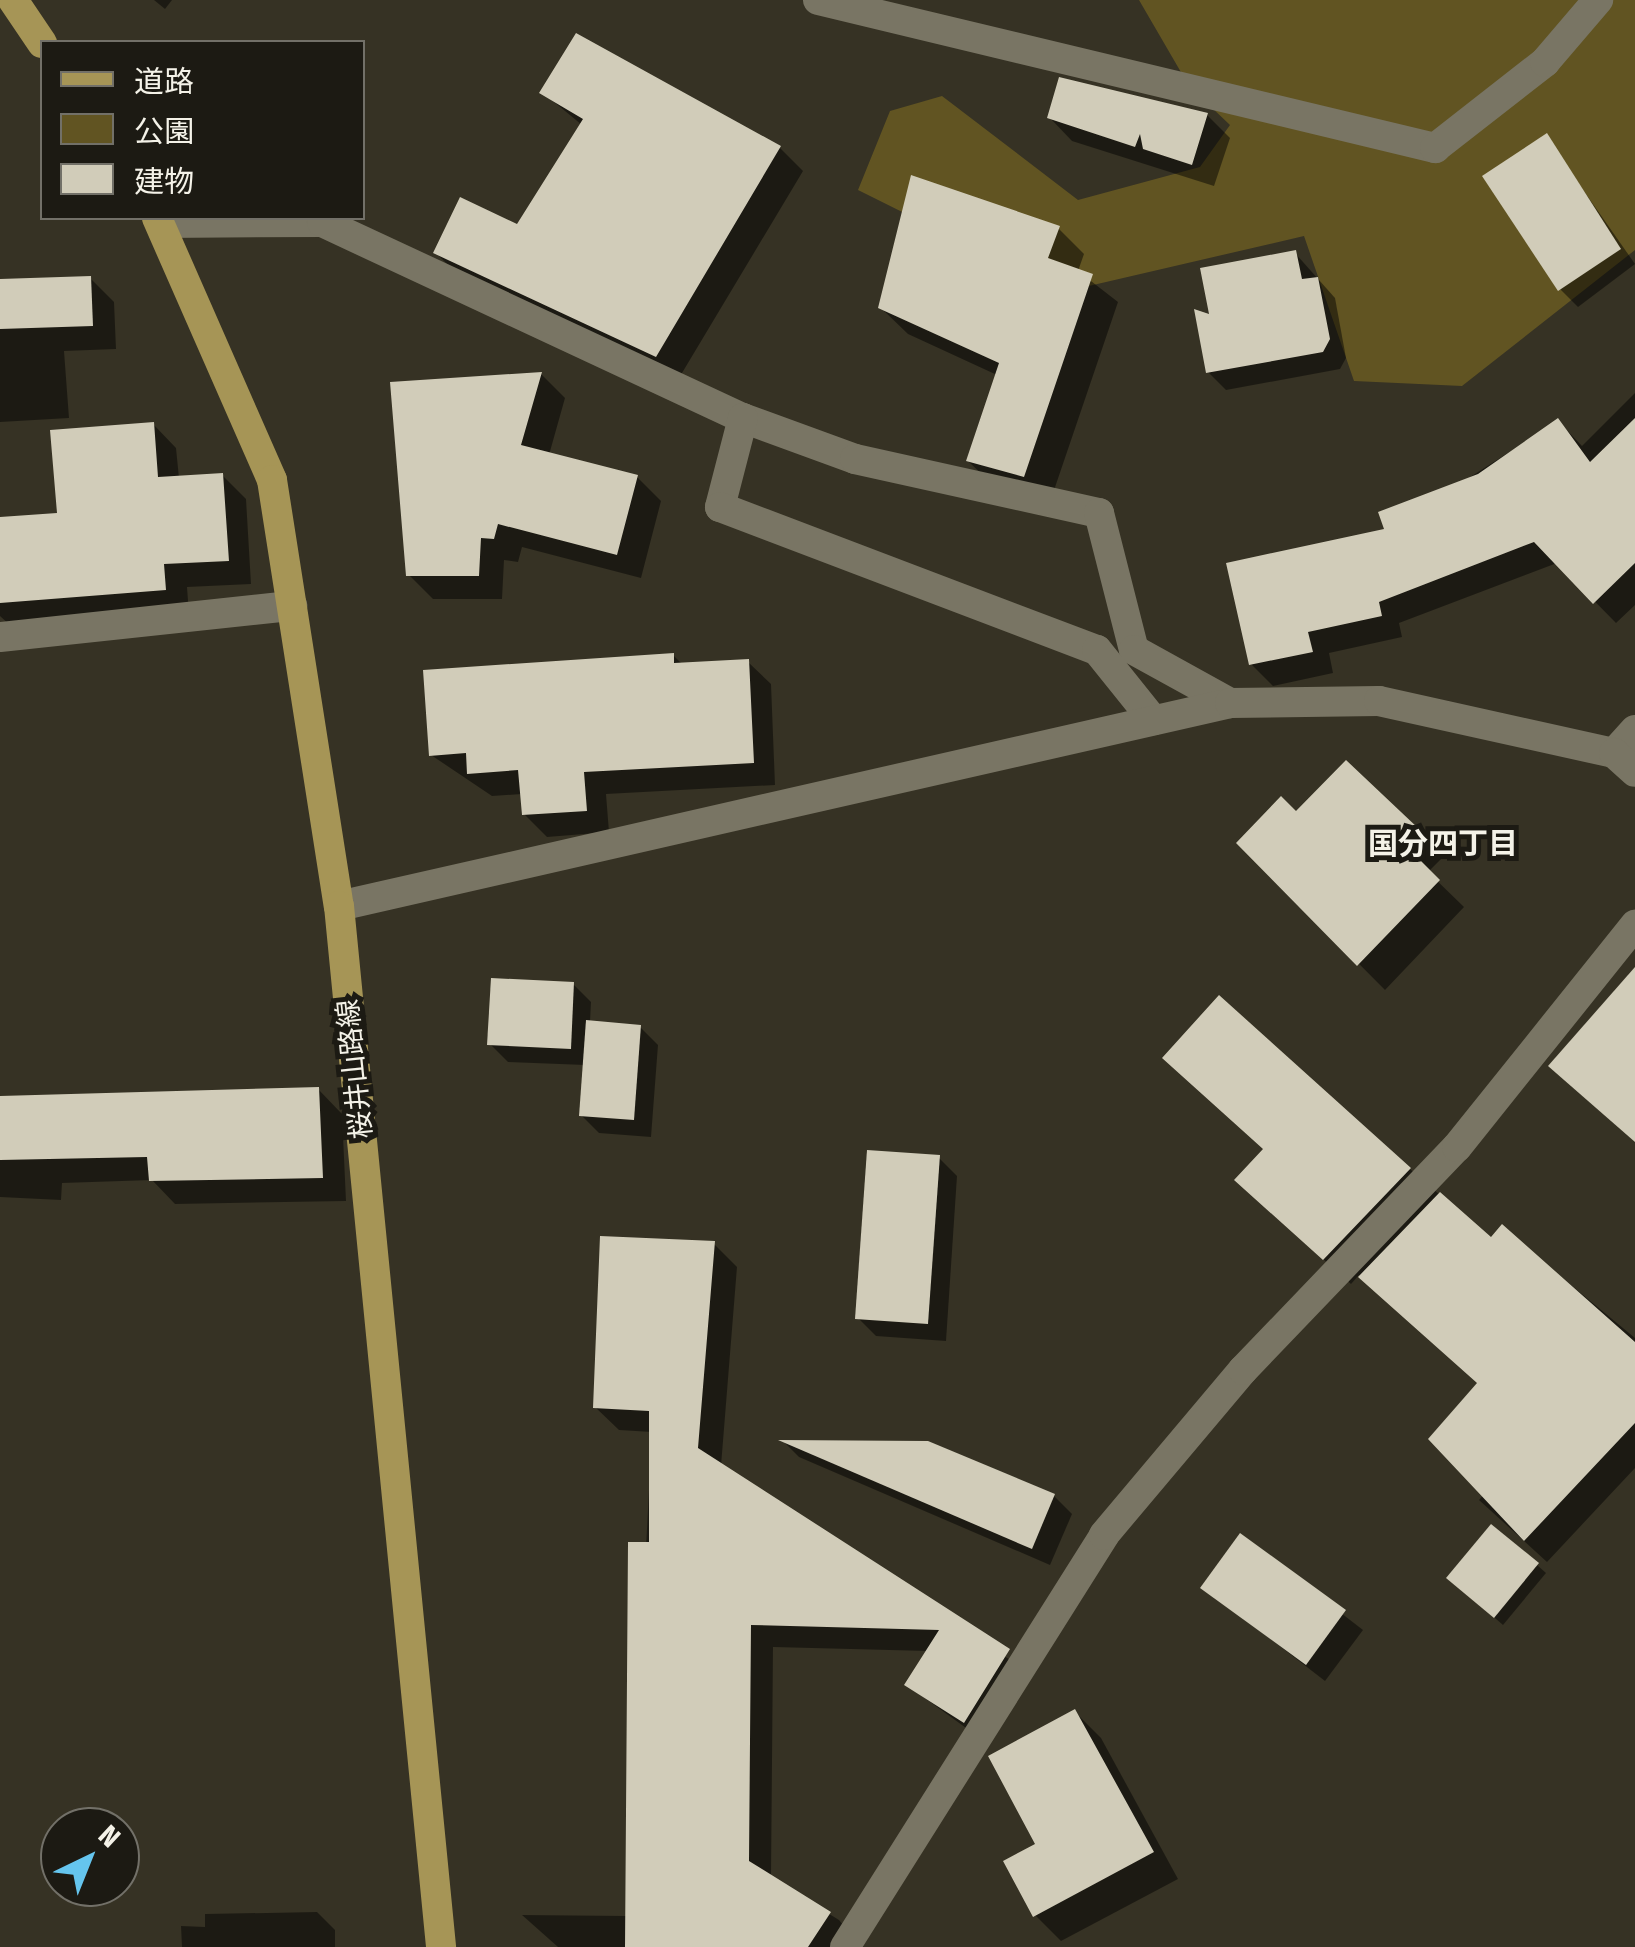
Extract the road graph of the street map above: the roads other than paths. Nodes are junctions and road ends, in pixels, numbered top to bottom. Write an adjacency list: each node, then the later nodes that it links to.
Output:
1 (13, 0): 4 (main road)
2 (818, 0): 3 (street)
3 (1598, 0)
4 (40, 40)
5 (159, 220): 6 (street); 7 (main road, 桜井山路線)
6 (743, 418): 9 (street); 10 (street)
7 (292, 606): 8 (street); 13 (main road, 桜井山路線)
8 (0, 637)
9 (1230, 703): 10 (street); 12 (street)
10 (1153, 720): 13 (street)
11 (1635, 730): 12 (street)
12 (1625, 762)
13 (339, 906): 15 (main road, 桜井山路線)
14 (1635, 925): 16 (street)
15 (441, 1947)
16 (846, 1947)

